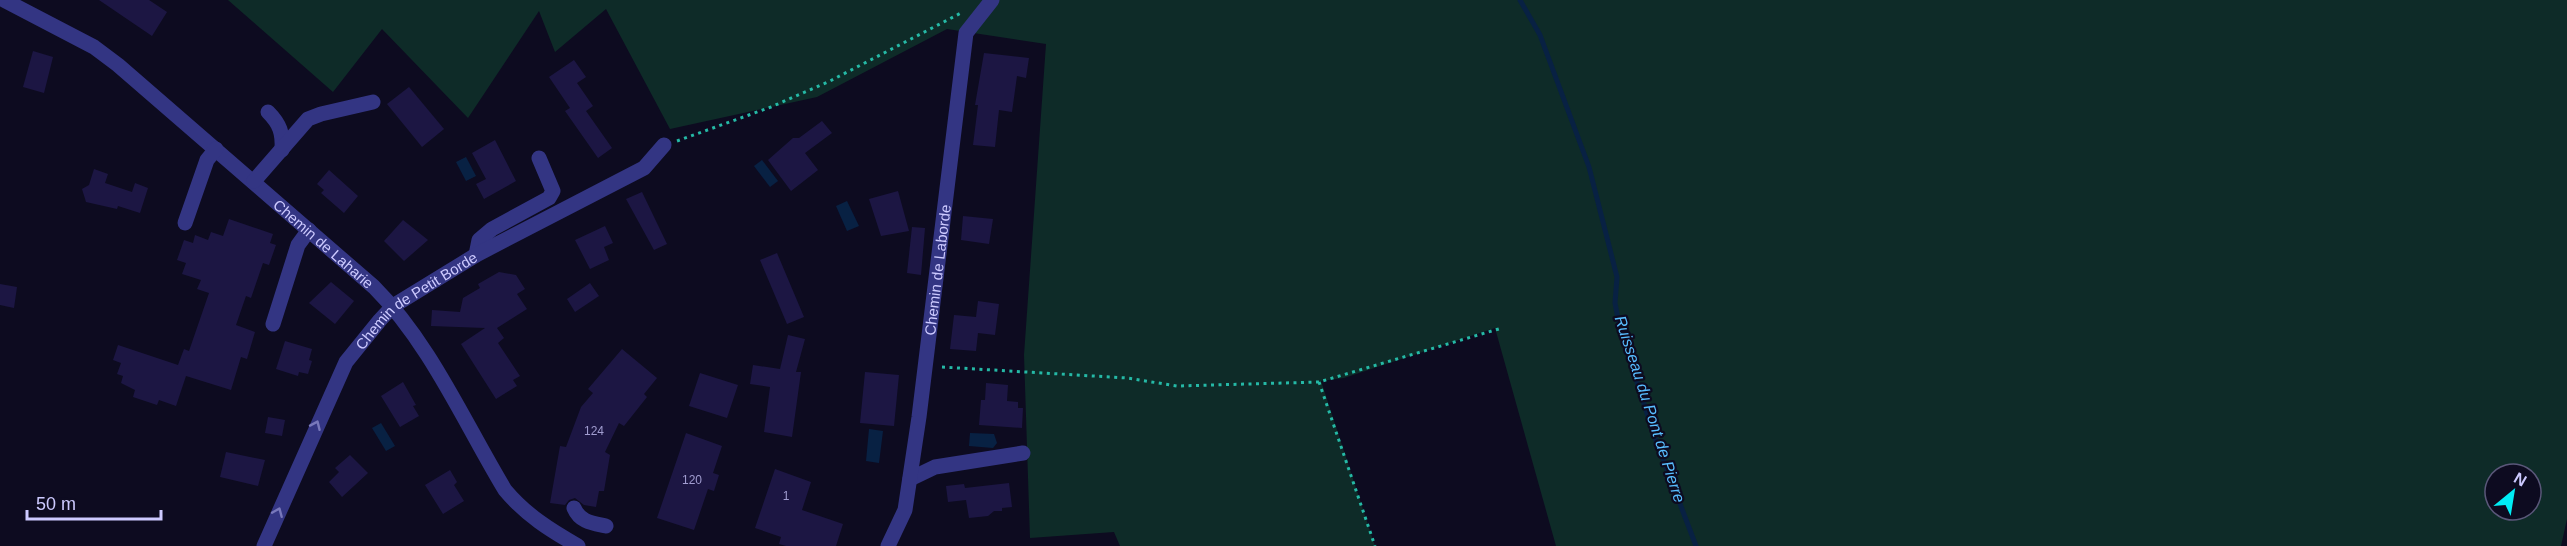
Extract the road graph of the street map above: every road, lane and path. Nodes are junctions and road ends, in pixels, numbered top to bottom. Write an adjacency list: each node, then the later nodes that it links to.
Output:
1 (4, 0): 7 (street, Chemin de Laharie)
2 (992, 0): 17 (street, Chemin de Laborde)
3 (962, 13): 6 (path)
4 (373, 102): 8 (street)
5 (268, 112): 8 (street)
6 (664, 145): 13 (street, Chemin de Petit Borde)
7 (216, 149): 10 (street, Chemin de Laharie); 11 (street)
8 (282, 150): 10 (street)
9 (539, 158): 13 (street)
10 (254, 182): 12 (street, Chemin de Laharie)
11 (185, 223)
12 (309, 230): 14 (street, Chemin de Laharie); 15 (street)
13 (476, 255): 14 (street, Chemin de Petit Borde)
14 (393, 306): 23 (street, Chemin de Petit Borde, one-way to 14); 24 (street, Chemin de Laharie)
15 (273, 324)
16 (1502, 328): 18 (path)
17 (926, 365): 18 (path); 20 (street, Chemin de Laborde)
18 (1319, 382): 26 (path)
19 (1023, 453): 20 (street)
20 (910, 479): 25 (street, Chemin de Laborde)
21 (574, 508): 22 (street)
22 (606, 525)
23 (264, 546)
24 (578, 546)
25 (888, 546)
26 (1375, 546)

